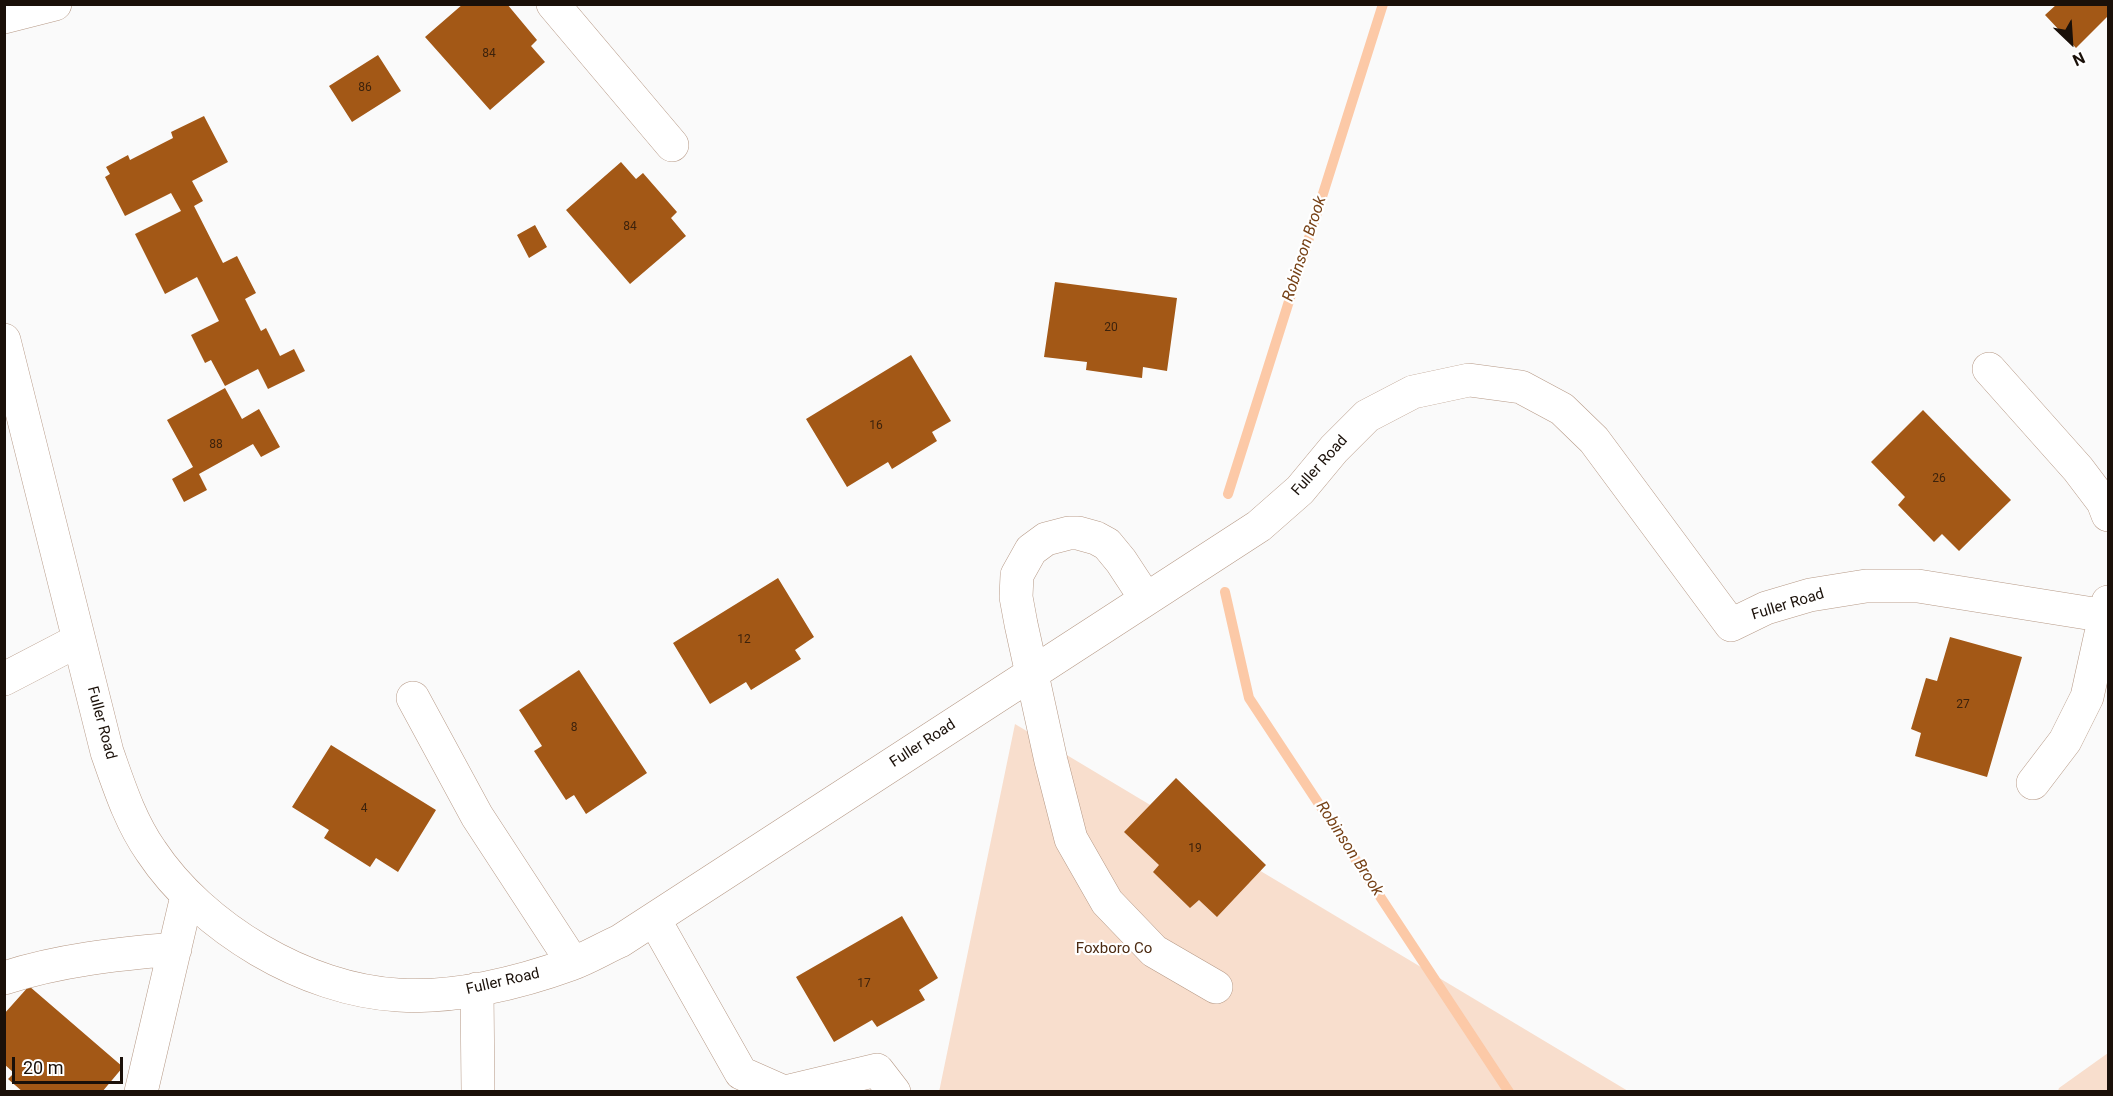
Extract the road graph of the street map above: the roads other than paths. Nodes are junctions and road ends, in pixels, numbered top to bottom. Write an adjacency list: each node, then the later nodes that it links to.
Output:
1 (55, 4): 3 (street)
2 (553, 4): 4 (street)
3 (4, 17)
4 (672, 145)
5 (4, 340): 10 (street, Fuller Road)
6 (1989, 369): 7 (street)
7 (2109, 515)
8 (1146, 599): 9 (street, Fuller Road); 11 (street, Fuller Road); 11 (street)
9 (2107, 609): 14 (street)
10 (79, 640): 12 (street); 15 (street, Fuller Road)
11 (1032, 672): 16 (street, Fuller Road); 20 (street)
12 (4, 679)
13 (412, 698): 18 (street)
14 (2033, 783)
15 (187, 896): 17 (street); 21 (street, Fuller Road)
16 (654, 920): 18 (street, Fuller Road); 24 (street)
17 (175, 949): 19 (street); 22 (street)
18 (573, 963): 21 (street, Fuller Road)
19 (4, 978)
20 (1216, 987)
21 (477, 989): 23 (street)
22 (141, 1092)
23 (478, 1092)
24 (784, 1092): 25 (street)
25 (894, 1092)

